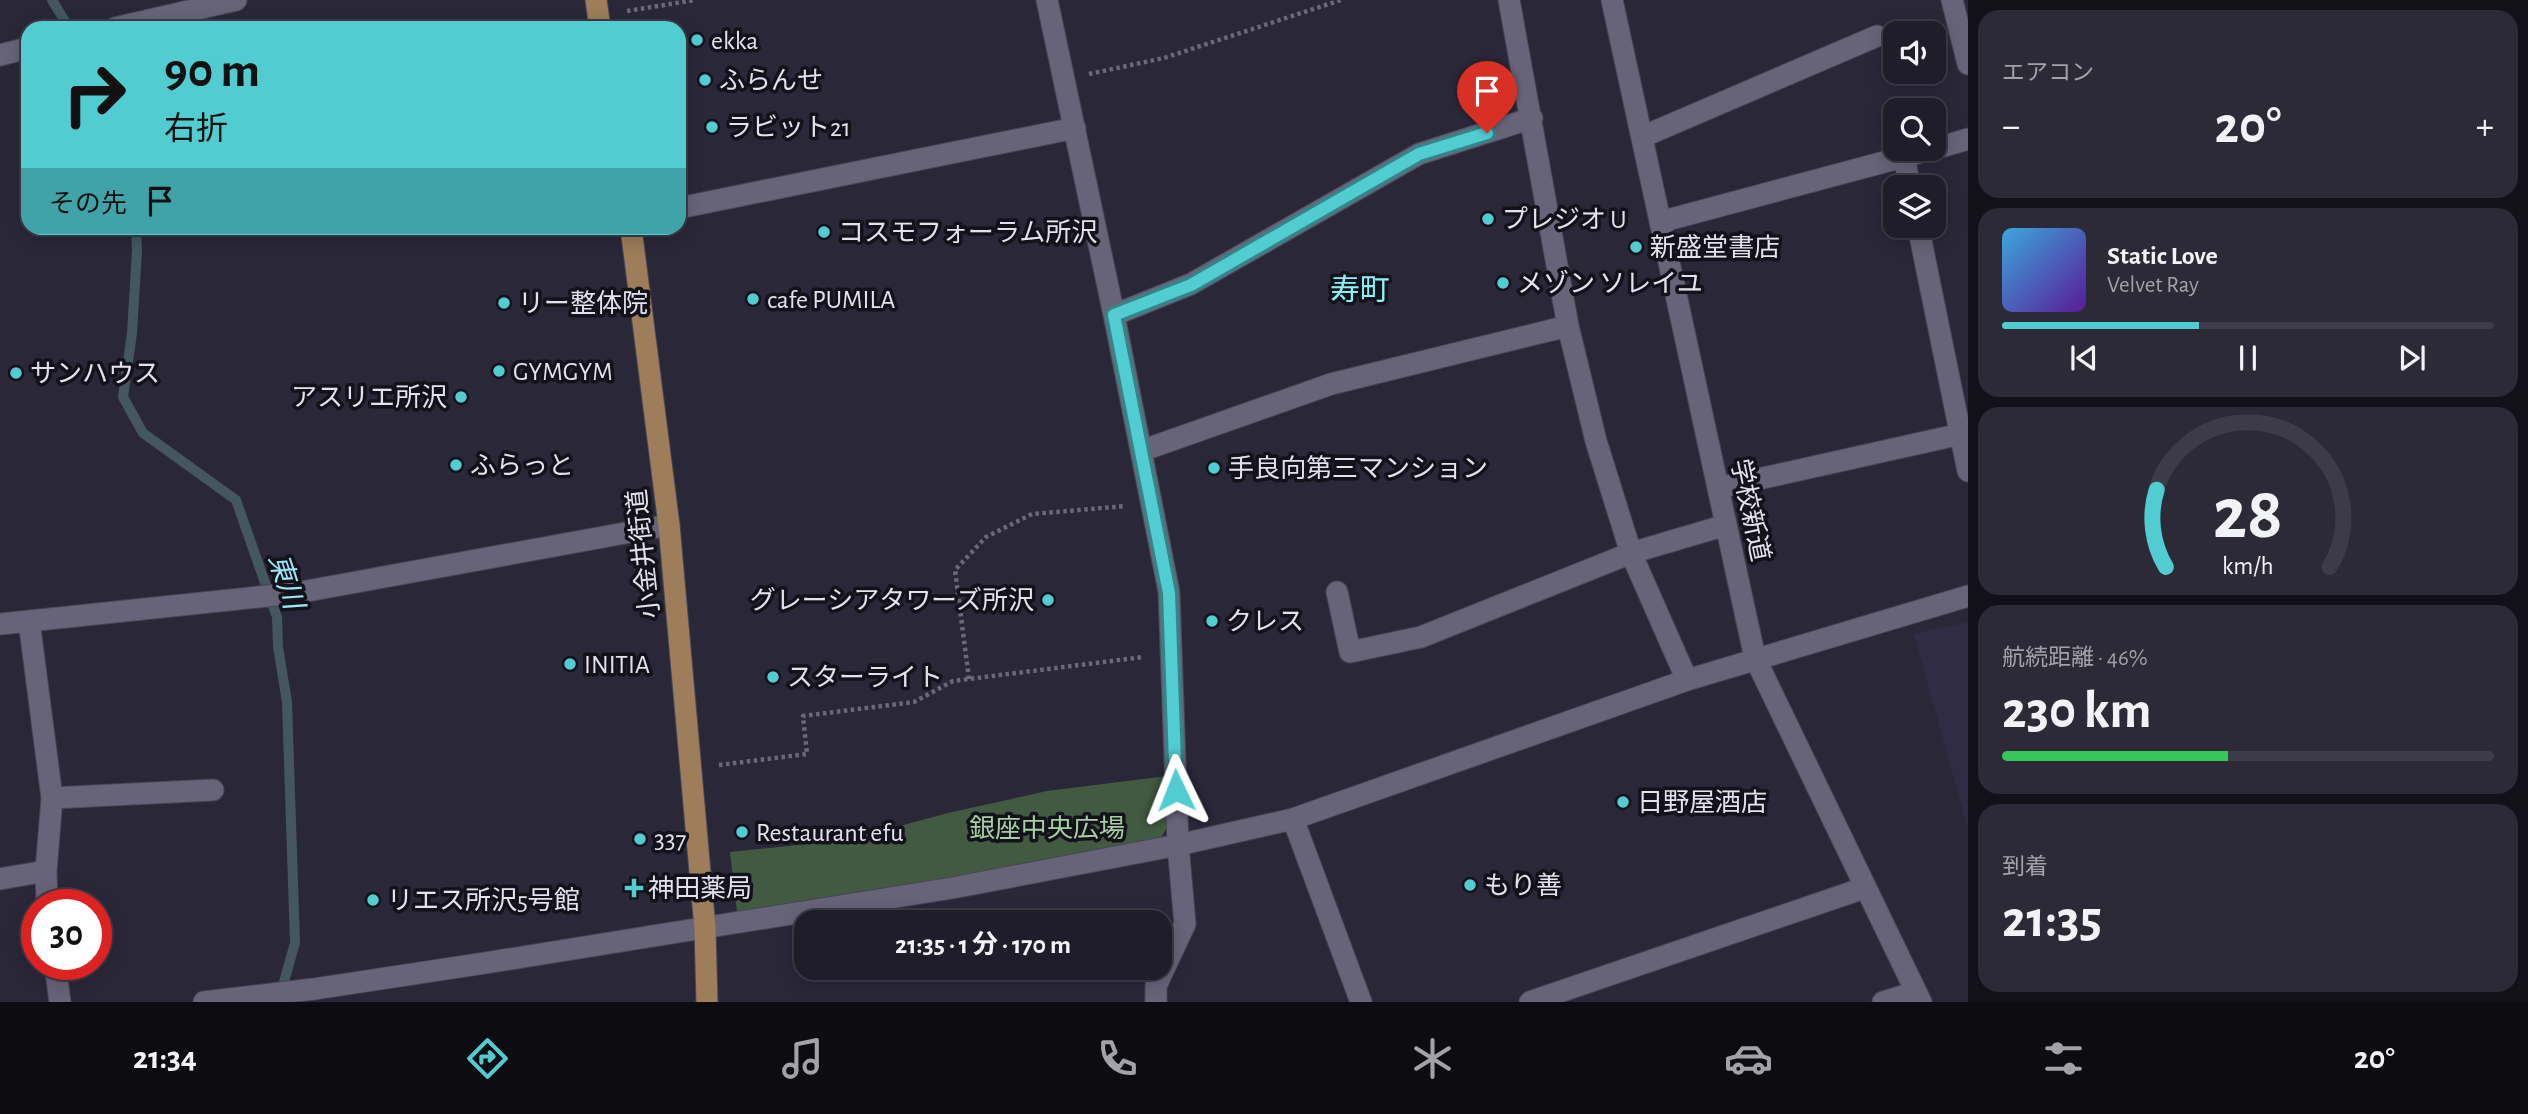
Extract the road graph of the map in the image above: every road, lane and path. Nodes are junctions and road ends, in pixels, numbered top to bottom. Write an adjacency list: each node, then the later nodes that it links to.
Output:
1 (236, 0): 10 (street)
2 (596, 0): 11 (main road)
3 (695, 0): 9 (path)
4 (1047, 0): 16 (street)
5 (1341, 0): 16 (path)
6 (1509, 0): 17 (street)
7 (1612, 0): 19 (street, 学校新道)
8 (1952, 0): 15 (street)
9 (627, 11)
10 (146, 21)
11 (599, 21)
12 (1877, 36): 19 (street)
13 (21, 50): 14 (street)
14 (0, 55)
15 (1968, 64)
16 (1064, 79): 18 (street)
17 (1532, 118): 27 (street); 28 (street)
18 (1075, 128): 23 (street); 27 (street)
19 (1642, 137): 24 (street, 学校新道)
20 (1968, 139): 21 (street)
21 (1946, 145)
22 (1889, 161): 24 (street)
23 (686, 207)
24 (1660, 222): 32 (street, 学校新道)
25 (632, 235): 34 (main road, 小金井街道)
26 (1920, 238): 29 (street)
27 (1114, 315): 30 (street)
28 (1568, 326): 30 (street); 36 (street)
29 (1961, 434): 31 (street); 32 (street)
30 (1141, 451): 33 (street)
31 (1968, 471)
32 (1718, 488): 35 (street, 学校新道)
33 (1151, 503): 41 (street); 43 (path)
34 (669, 525): 39 (street); 54 (main road, 小金井街道)
35 (1726, 525): 36 (street); 42 (street, 学校新道)
36 (1631, 553): 37 (street); 44 (street)
37 (1337, 592)
38 (1968, 596): 42 (street)
39 (29, 621): 40 (street); 47 (street)
40 (0, 624)
41 (1171, 653): 43 (path); 49 (street)
42 (1755, 658): 44 (street); 52 (street, 学校新道)
43 (969, 679): 45 (path)
44 (1687, 680): 48 (street)
45 (719, 765)
46 (213, 790): 47 (street)
47 (51, 798): 50 (street)
48 (1293, 819): 49 (street); 61 (street)
49 (1178, 845): 54 (street); 60 (street)
50 (46, 872): 51 (street); 53 (street)
51 (0, 879)
52 (1864, 888): 56 (street, 学校新道); 62 (street)
53 (47, 889)
54 (705, 928): 58 (street); 59 (main road, 小金井街道)
55 (57, 980): 57 (street)
56 (1918, 997): 63 (street)
57 (60, 1002)
58 (204, 1002)
59 (707, 1002)
60 (1156, 1002)
61 (1361, 1002)
62 (1530, 1002)
63 (1883, 1002)

